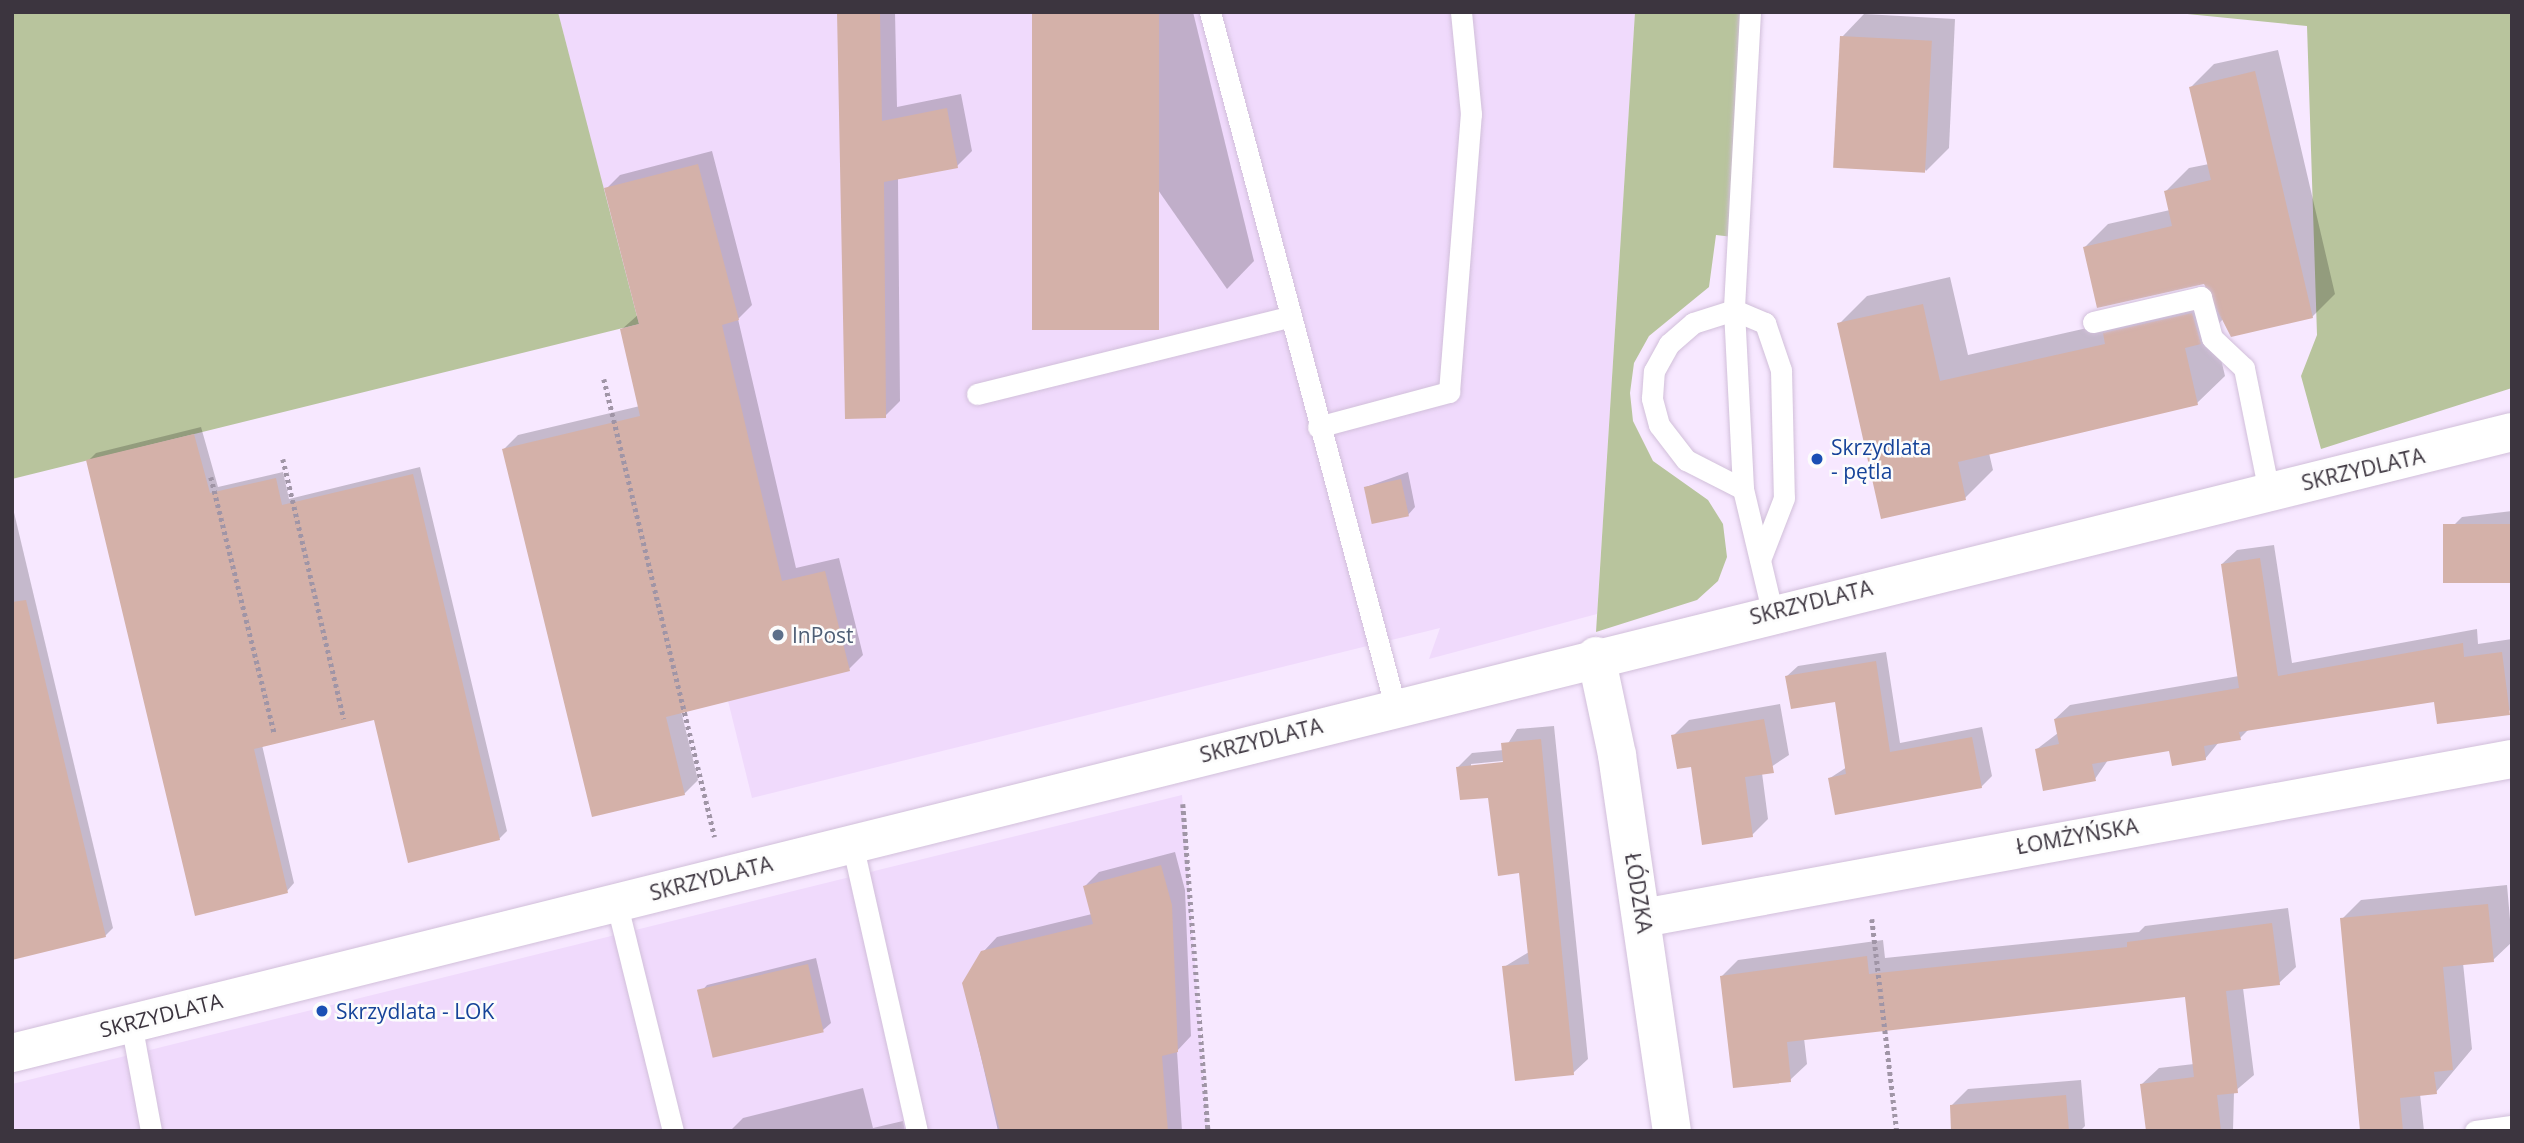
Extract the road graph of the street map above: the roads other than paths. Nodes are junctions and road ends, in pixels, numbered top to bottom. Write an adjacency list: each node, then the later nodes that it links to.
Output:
1 (1210, 12): 5 (lane)
2 (1461, 12): 8 (lane)
3 (1750, 12): 4 (lane)
4 (1734, 310): 10 (lane); 10 (lane); 12 (lane)
5 (1289, 317): 7 (lane); 8 (lane)
6 (2093, 322): 11 (lane)
7 (976, 394)
8 (1318, 427): 15 (lane)
9 (2512, 432): 11 (street, SKRZYDLATA)
10 (1743, 489): 12 (lane)
11 (2269, 492): 13 (street, SKRZYDLATA)
12 (1760, 560): 13 (lane)
13 (1772, 611): 14 (street, SKRZYDLATA)
14 (1596, 656): 15 (street, SKRZYDLATA); 19 (street, ŁÓDZKA)
15 (1395, 706): 17 (street, SKRZYDLATA)
16 (2512, 759): 19 (street, ŁOMŻYŃSKA)
17 (852, 842): 18 (street, SKRZYDLATA); 25 (lane)
18 (616, 901): 20 (street, SKRZYDLATA); 24 (lane)
19 (1643, 918): 26 (street, ŁÓDZKA)
20 (131, 1023): 21 (street, SKRZYDLATA); 23 (lane)
21 (12, 1053)
22 (2512, 1126): 27 (lane)
23 (151, 1131)
24 (673, 1131)
25 (917, 1131)
26 (1672, 1131)
27 (2475, 1131)

